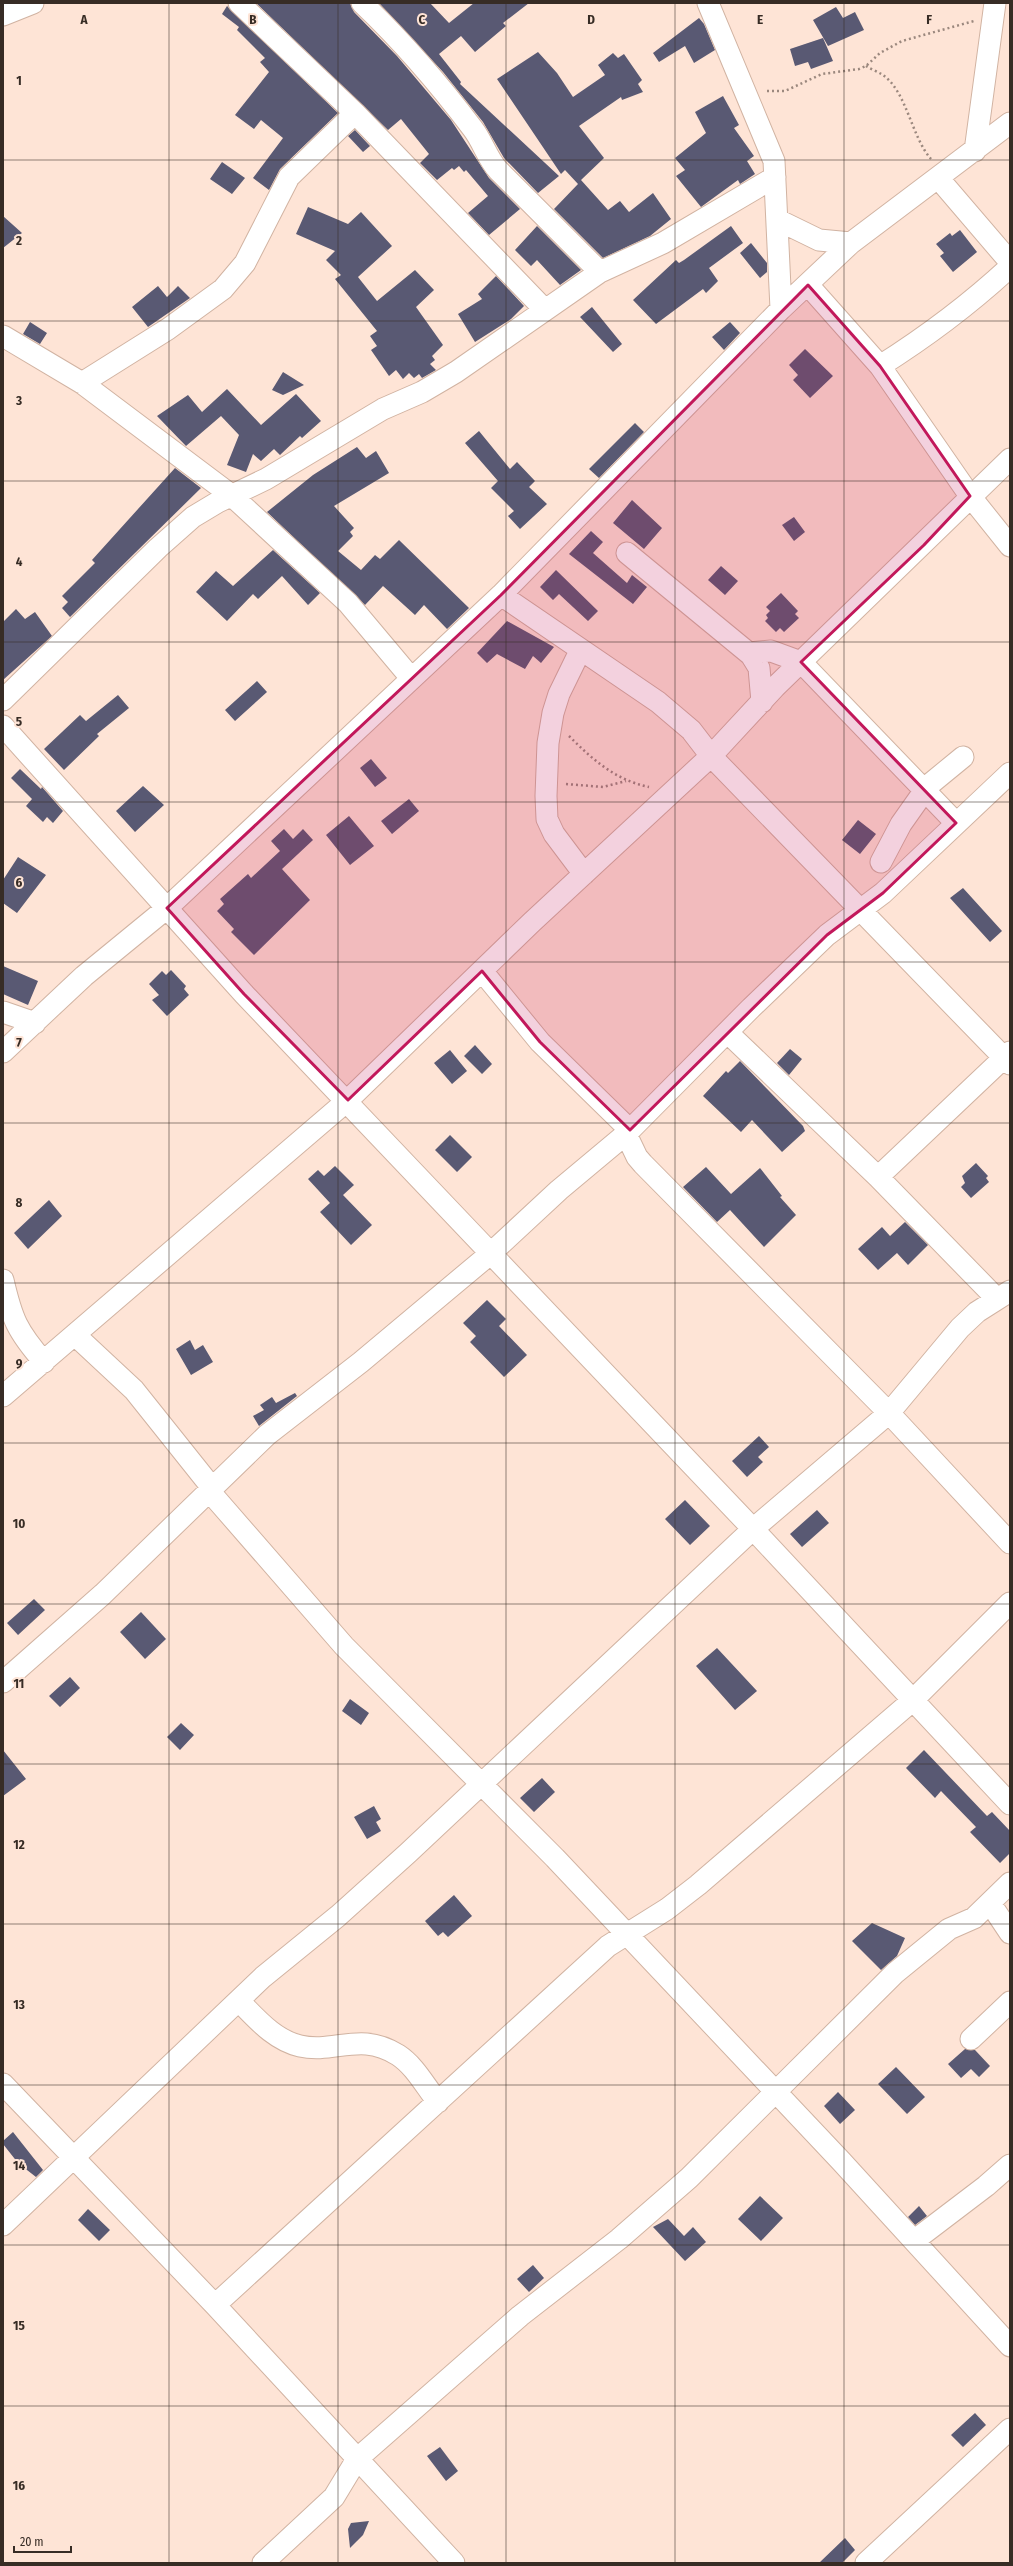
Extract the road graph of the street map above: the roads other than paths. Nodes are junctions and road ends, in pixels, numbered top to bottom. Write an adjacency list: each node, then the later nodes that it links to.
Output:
1 (33, 3): 6 (street)
2 (239, 3): 7 (street)
3 (362, 3): 16 (street)
4 (708, 3): 10 (street)
5 (995, 10): 9 (street)
6 (3, 15)
7 (355, 113): 19 (street); 22 (street)
8 (1010, 123): 9 (street)
9 (975, 151): 11 (street)
10 (775, 176): 12 (street); 16 (street)
11 (942, 176): 13 (street); 14 (street)
12 (778, 220): 13 (street); 18 (street)
13 (851, 243): 17 (street)
14 (1010, 262)
15 (1010, 267): 21 (street)
16 (600, 272): 19 (street)
17 (808, 285): 18 (street); 21 (street)
18 (781, 309): 28 (street)
19 (545, 310): 24 (street)
20 (3, 336): 22 (street)
21 (880, 366): 25 (street)
22 (82, 383): 24 (street)
23 (1010, 459): 25 (street)
24 (231, 495): 32 (street); 33 (street)
25 (970, 496): 26 (street); 31 (street)
26 (1010, 546)
27 (627, 553): 30 (street)
28 (501, 595): 29 (street); 32 (street)
29 (580, 651): 36 (street); 42 (street)
30 (749, 653): 31 (street); 34 (street)
31 (801, 662): 34 (street); 39 (street)
32 (412, 678): 43 (street)
33 (3, 700)
34 (762, 702): 36 (street)
35 (3, 726): 43 (street)
36 (711, 756): 42 (street); 44 (street)
37 (963, 757): 39 (street)
38 (1008, 778): 40 (street)
39 (925, 789): 40 (street); 41 (street)
40 (956, 823): 44 (street)
41 (881, 862)
42 (584, 874): 45 (street)
43 (167, 908): 47 (street); 51 (street)
44 (859, 910): 48 (street); 50 (street)
45 (482, 971): 51 (street); 52 (street)
46 (3, 1012): 47 (street)
47 (35, 1022): 49 (street)
48 (728, 1033): 52 (street); 53 (street)
49 (3, 1052)
50 (1008, 1058): 53 (street)
51 (348, 1100): 54 (street); 57 (street)
52 (628, 1132): 54 (street); 60 (street)
53 (878, 1177): 56 (street)
54 (490, 1254): 61 (street); 62 (street)
55 (3, 1280): 58 (street)
56 (1003, 1295): 60 (street)
57 (75, 1335): 58 (street); 61 (street)
58 (44, 1362): 59 (street)
59 (3, 1396)
60 (889, 1413): 62 (street); 63 (street)
61 (212, 1490): 65 (street); 67 (street)
62 (753, 1528): 66 (street); 67 (street)
63 (1010, 1543)
64 (1010, 1603): 66 (street)
65 (3, 1682)
66 (912, 1701): 68 (street); 71 (street)
67 (482, 1784): 71 (street); 73 (street)
68 (1010, 1804)
69 (1010, 1883): 70 (street)
70 (990, 1903): 72 (street); 77 (street)
71 (625, 1934): 77 (street); 78 (street)
72 (1010, 1934)
73 (239, 2001): 78 (street); 79 (street)
74 (1010, 2002): 75 (street)
75 (971, 2040)
76 (3, 2084): 79 (street)
77 (776, 2092): 82 (street); 86 (street)
78 (438, 2102): 83 (street)
79 (75, 2158): 81 (street); 83 (street)
80 (1010, 2165): 82 (street)
81 (3, 2225)
82 (915, 2240): 84 (street)
83 (215, 2305): 86 (street)
84 (1010, 2346)
85 (1010, 2429): 89 (street)
86 (357, 2459): 87 (street); 88 (street)
87 (263, 2563)
88 (454, 2563)
89 (866, 2563)

